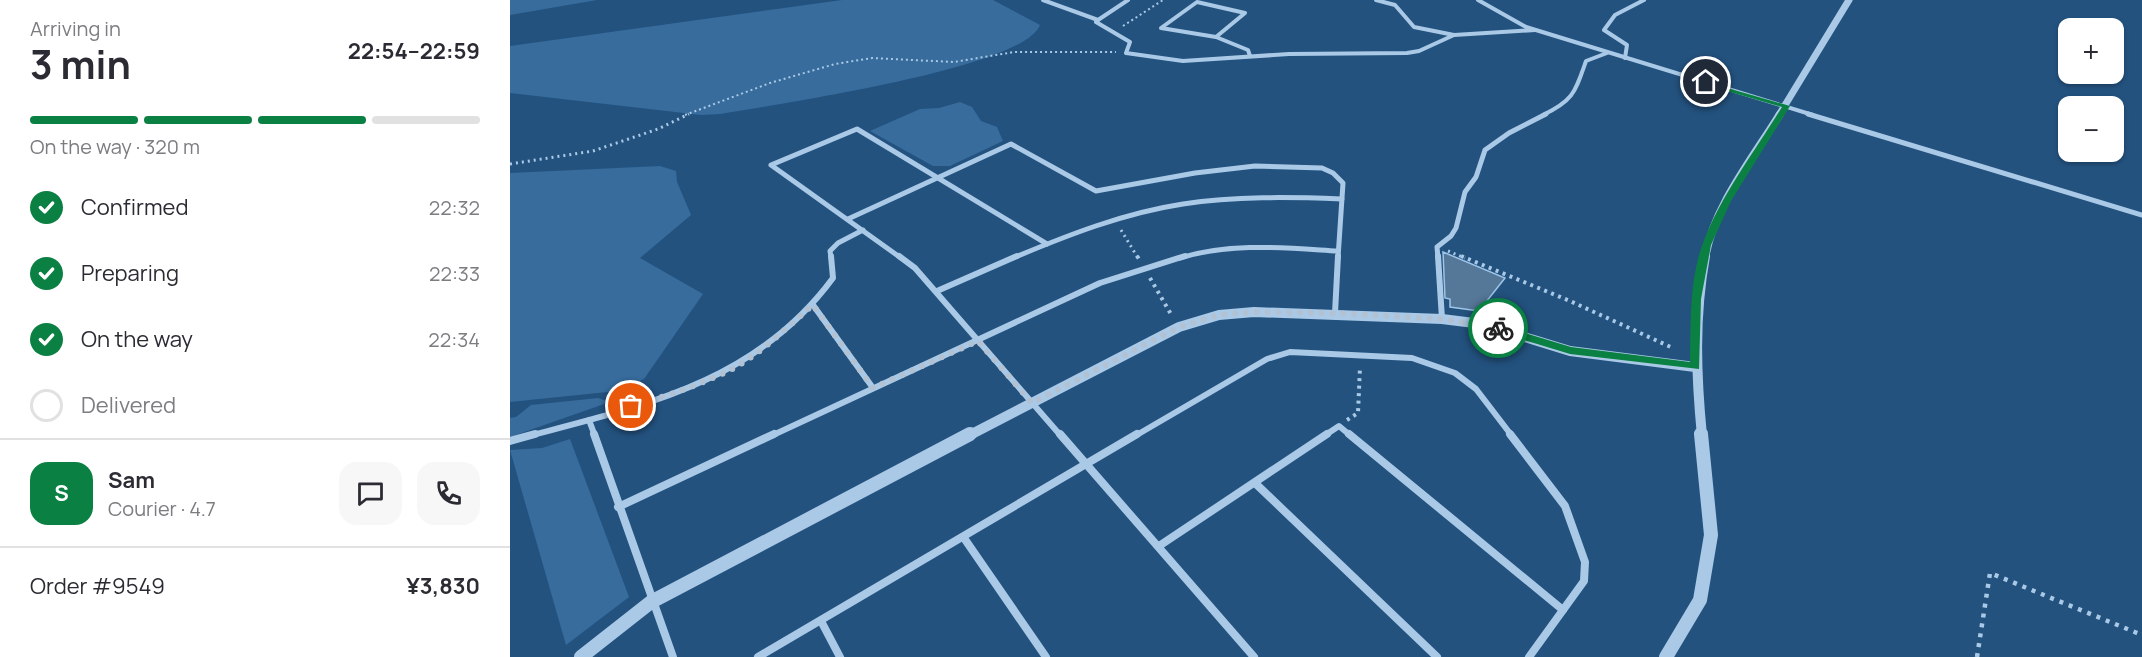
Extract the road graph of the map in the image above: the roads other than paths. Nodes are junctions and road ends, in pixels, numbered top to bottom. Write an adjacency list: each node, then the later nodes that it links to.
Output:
1 (1043, 0): 7 (street)
2 (1128, 0): 7 (street)
3 (1376, 0): 9 (street)
4 (1478, 0): 8 (street)
5 (1644, 0): 13 (street)
6 (1849, 0): 14 (street)
7 (1098, 20): 12 (street)
8 (1536, 30): 9 (street); 11 (street)
9 (1455, 35): 12 (street)
10 (1216, 37): 10 (street); 12 (street)
11 (1607, 53): 13 (street); 25 (street)
12 (1250, 56)
13 (1625, 58): 14 (street)
14 (1786, 106): 17 (street); 27 (street)
15 (937, 178): 16 (street); 18 (street); 18 (street); 20 (street)
16 (1342, 199): 20 (street); 21 (street)
17 (2142, 214)
18 (848, 219): 19 (street)
19 (863, 230): 22 (street); 23 (street)
20 (1047, 244): 22 (street)
21 (1338, 250): 24 (street); 26 (street)
22 (937, 291): 26 (street)
23 (813, 305): 28 (street); 30 (street)
24 (1335, 313): 25 (street); 29 (street)
25 (1442, 319): 27 (street)
26 (978, 341): 28 (street); 29 (street)
27 (1695, 362): 48 (street)
28 (873, 388): 34 (street)
29 (1032, 403): 32 (street); 37 (street)
30 (589, 420): 31 (street); 34 (street)
31 (510, 441)
32 (1087, 466): 35 (street); 36 (street); 38 (street)
33 (1255, 483): 36 (street); 38 (street); 46 (street)
34 (618, 507): 37 (street)
35 (964, 538): 39 (street); 44 (street)
36 (1160, 546): 45 (street)
37 (651, 602): 40 (street); 41 (street)
38 (1563, 610): 47 (street)
39 (821, 621): 42 (street); 43 (street)
40 (581, 657)
41 (673, 657)
42 (758, 657)
43 (840, 657)
44 (1046, 657)
45 (1254, 657)
46 (1437, 657)
47 (1529, 657)
48 (1666, 657)

